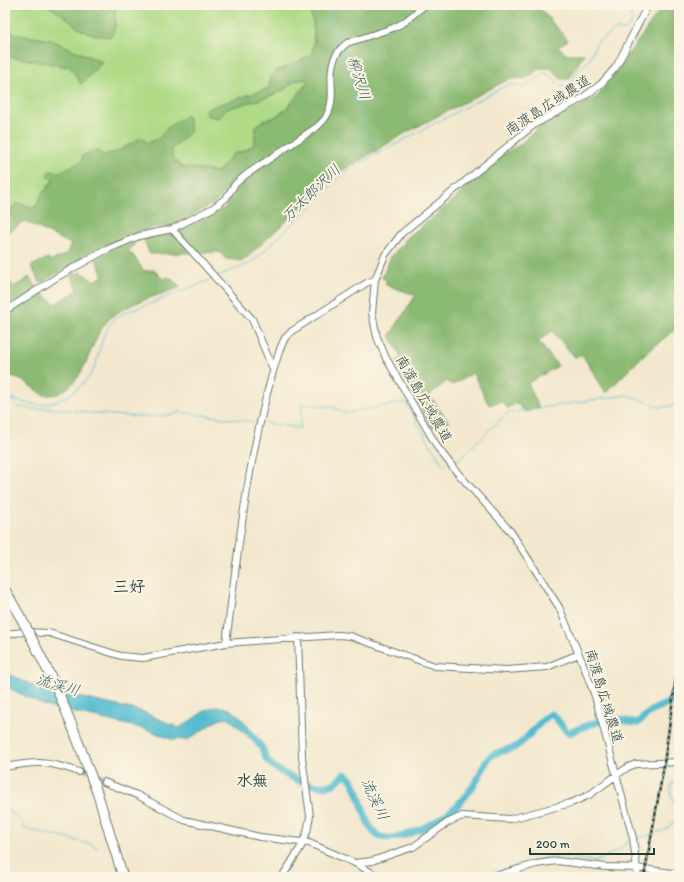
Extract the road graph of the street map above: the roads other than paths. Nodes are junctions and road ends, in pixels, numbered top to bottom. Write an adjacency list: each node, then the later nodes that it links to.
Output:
1 (425, 5): 3 (street)
2 (648, 5): 4 (street, 南渡島広域農道)
3 (172, 229): 5 (street); 6 (street)
4 (375, 280): 6 (street); 11 (street, 南渡島広域農道)
5 (5, 311)
6 (273, 369): 10 (street)
7 (5, 590): 21 (highway, bridge)
8 (5, 634): 10 (street)
9 (298, 638): 10 (street); 11 (street); 17 (street)
10 (226, 643)
11 (579, 654): 15 (street, 南渡島広域農道)
12 (679, 762): 15 (street)
13 (5, 767): 14 (street)
14 (79, 772)
15 (615, 775): 18 (street); 19 (street, 南渡島広域農道)
16 (104, 782): 17 (street)
17 (304, 842): 18 (street); 22 (street)
18 (356, 862): 23 (street)
19 (637, 868): 20 (street); 24 (street); 25 (street, 南渡島広域農道)
20 (679, 874)
21 (123, 877)
22 (282, 877)
23 (379, 877)
24 (492, 877)
25 (638, 877)

